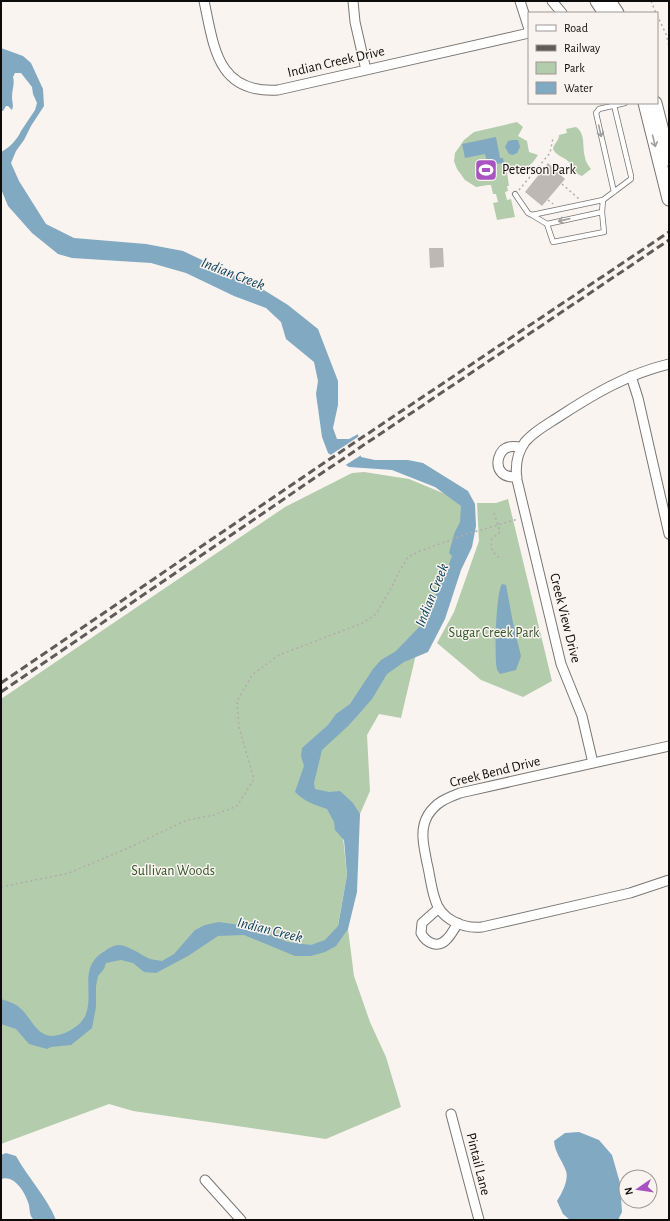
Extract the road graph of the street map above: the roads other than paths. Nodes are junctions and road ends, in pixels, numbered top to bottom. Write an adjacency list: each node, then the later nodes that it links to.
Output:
1 (204, 1): 12 (street, Indian Creek Drive)
2 (354, 1): 12 (street)
3 (520, 1): 10 (street)
4 (552, 1): 7 (street)
5 (596, 1): 8 (main road)
6 (609, 1): 9 (main road)
7 (561, 12)
8 (604, 12)
9 (616, 12)
10 (528, 26)
11 (528, 33): 12 (street, Indian Creek Drive)
12 (366, 70)
13 (620, 104): 16 (lane)
14 (645, 104): 20 (main road, one-way to 20)
15 (655, 104): 17 (main road)
16 (614, 105): 18 (lane); 18 (lane, one-way to 18)
17 (669, 159)
18 (614, 192): 21 (lane)
19 (515, 194): 23 (lane)
20 (669, 199)
21 (603, 200): 22 (lane); 23 (lane)
22 (602, 212): 24 (lane, one-way to 24); 24 (lane)
23 (532, 215): 24 (lane)
24 (547, 224)
25 (669, 364): 26 (street, Creek View Drive)
26 (631, 376): 27 (street, Creek View Drive); 29 (street)
27 (522, 447): 28 (street, Creek View Drive); 28 (street)
28 (517, 478): 31 (street, Creek View Drive)
29 (669, 534)
30 (669, 746): 31 (street, Creek Bend Drive)
31 (593, 763): 33 (street, Creek Bend Drive)
32 (669, 880): 34 (street, Creek Bend Drive)
33 (439, 908): 34 (street, Creek Bend Drive); 34 (street)
34 (458, 924)
35 (451, 1114): 38 (street, Pintail Lane)
36 (205, 1180): 37 (street)
37 (241, 1220)
38 (479, 1220)

